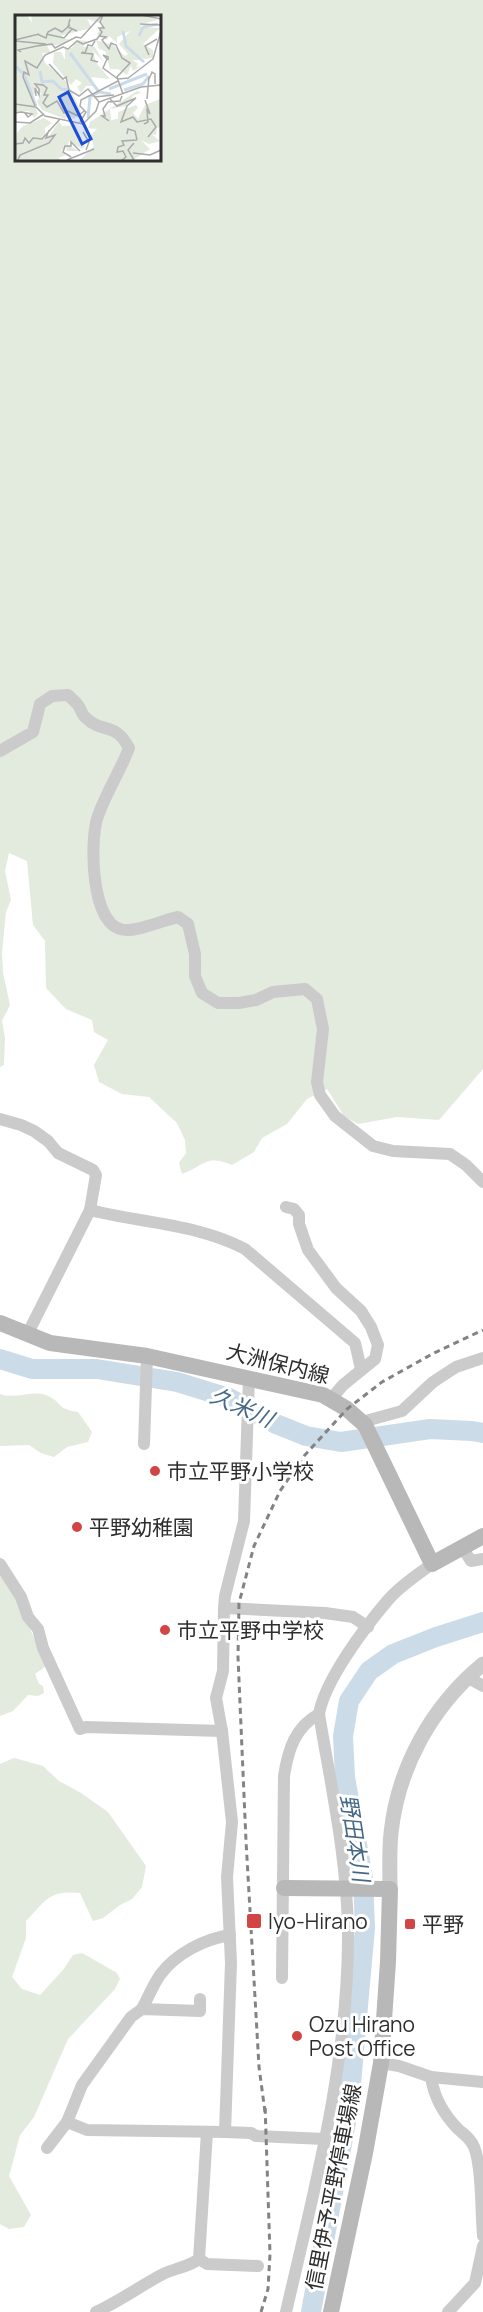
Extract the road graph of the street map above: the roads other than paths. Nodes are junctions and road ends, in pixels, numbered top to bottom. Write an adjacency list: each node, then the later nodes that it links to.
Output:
1 (0, 751): 3 (street)
2 (0, 1119): 5 (street)
3 (483, 1182)
4 (286, 1207): 10 (street)
5 (90, 1210): 7 (street); 10 (street)
6 (0, 1323): 7 (main road, 大洲保内線)
7 (27, 1335): 9 (main road, 大洲保内線)
8 (483, 1358): 13 (street)
9 (146, 1359): 11 (main road, 大洲保内線); 14 (street)
10 (362, 1369): 12 (street)
11 (248, 1383): 12 (main road, 大洲保内線); 20 (street)
12 (331, 1399): 13 (main road, 大洲保内線)
13 (364, 1423): 19 (main road, 大洲保内線)
14 (144, 1444)
15 (483, 1536): 16 (main road)
16 (462, 1547): 17 (street); 19 (main road)
17 (483, 1559)
18 (0, 1564): 26 (street)
19 (432, 1564): 21 (street)
20 (224, 1608): 21 (street); 26 (street)
21 (368, 1627): 25 (street)
22 (483, 1664): 23 (street)
23 (467, 1677): 24 (street); 29 (street)
24 (483, 1686)
25 (319, 1714): 27 (street); 28 (street)
26 (222, 1731): 30 (street)
27 (284, 1888): 28 (main road); 31 (street)
28 (350, 1889): 29 (main road); 40 (street)
29 (384, 1889): 34 (main road, 信里伊予平野停車場線)
30 (230, 1935): 33 (street); 39 (street)
31 (282, 1978)
32 (200, 1999): 33 (street)
33 (142, 2009): 37 (street)
34 (381, 2063): 35 (street); 48 (main road, 信里伊予平野停車場線)
35 (431, 2077): 36 (street); 42 (street)
36 (483, 2082)
37 (67, 2122): 38 (street); 41 (street)
38 (207, 2132): 39 (street); 44 (street)
39 (225, 2132): 40 (street)
40 (325, 2139): 47 (street)
41 (47, 2148)
42 (483, 2236)
43 (483, 2246): 49 (street)
44 (199, 2259): 45 (street); 46 (street)
45 (258, 2266)
46 (96, 2312)
47 (286, 2312)
48 (331, 2312)
49 (448, 2312)

